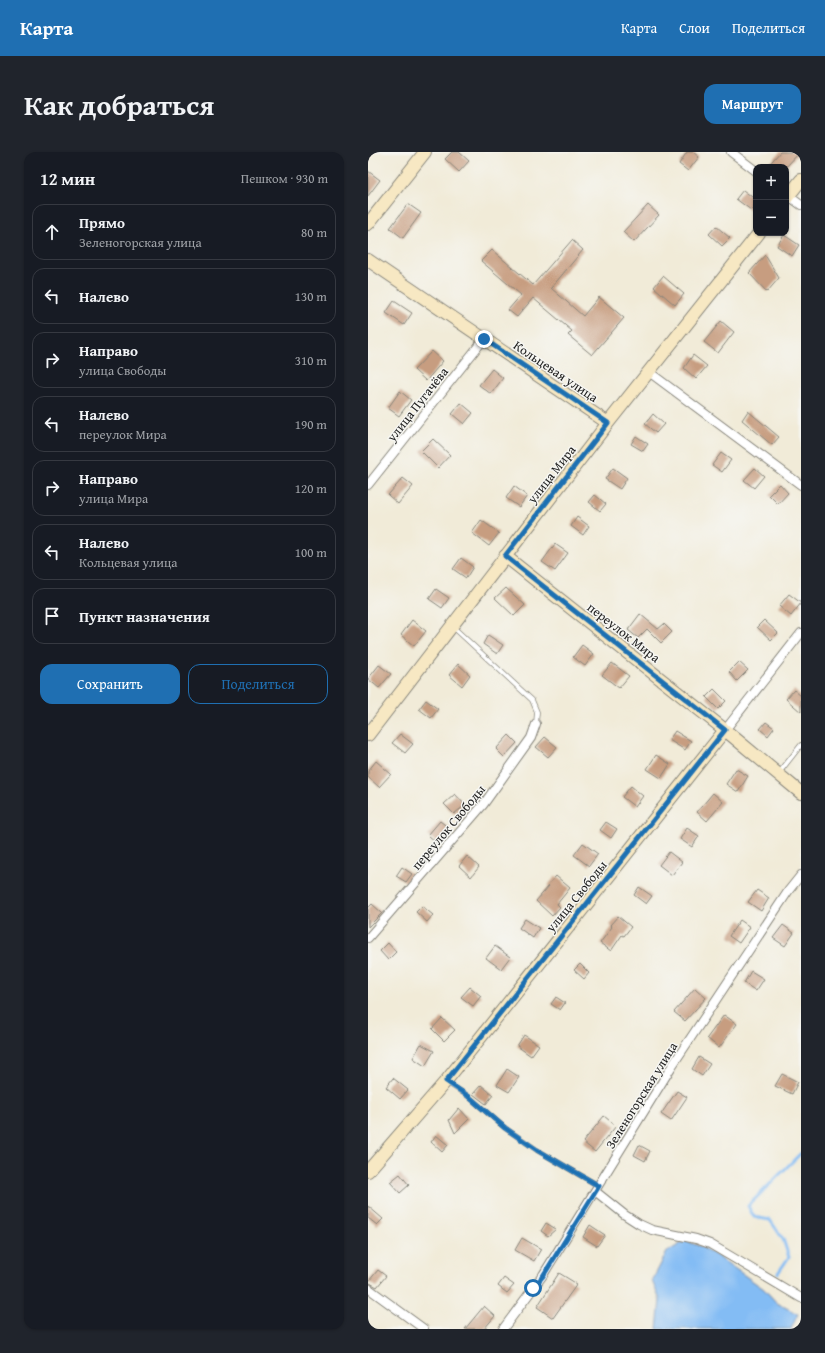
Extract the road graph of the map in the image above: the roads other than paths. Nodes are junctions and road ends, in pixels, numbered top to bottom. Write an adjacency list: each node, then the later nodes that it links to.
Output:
1 (425, 152): 8 (street)
2 (731, 152): 3 (street)
3 (753, 169)
4 (801, 180): 5 (street)
5 (789, 194)
6 (789, 197): 7 (street)
7 (801, 205)
8 (368, 224)
9 (757, 236): 12 (street, улица Мира)
10 (368, 260): 11 (street, Кольцевая улица)
11 (484, 339): 13 (street, Кольцевая улица); 14 (street, улица Пугачёва)
12 (649, 372): 13 (street, улица Мира); 15 (street)
13 (608, 423): 16 (street, улица Мира)
14 (368, 485)
15 (801, 485)
16 (505, 556): 17 (street, улица Мира); 20 (street, переулок Мира)
17 (452, 626): 19 (lane); 21 (street, улица Мира)
18 (801, 633): 20 (street, улица Свободы)
19 (536, 724): 26 (street, переулок Свободы)
20 (725, 730): 23 (street, переулок Мира); 27 (street, улица Свободы)
21 (368, 735)
22 (801, 745): 23 (lane)
23 (778, 774): 24 (street, переулок Мира)
24 (801, 792)
25 (801, 875): 29 (street, Зеленогорская улица)
26 (368, 938)
27 (446, 1081): 28 (street, улица Свободы); 29 (lane)
28 (368, 1172)
29 (597, 1188): 31 (street); 33 (street, Зеленогорская улица)
30 (368, 1288): 32 (street)
31 (801, 1298)
32 (424, 1329)
33 (503, 1329)

